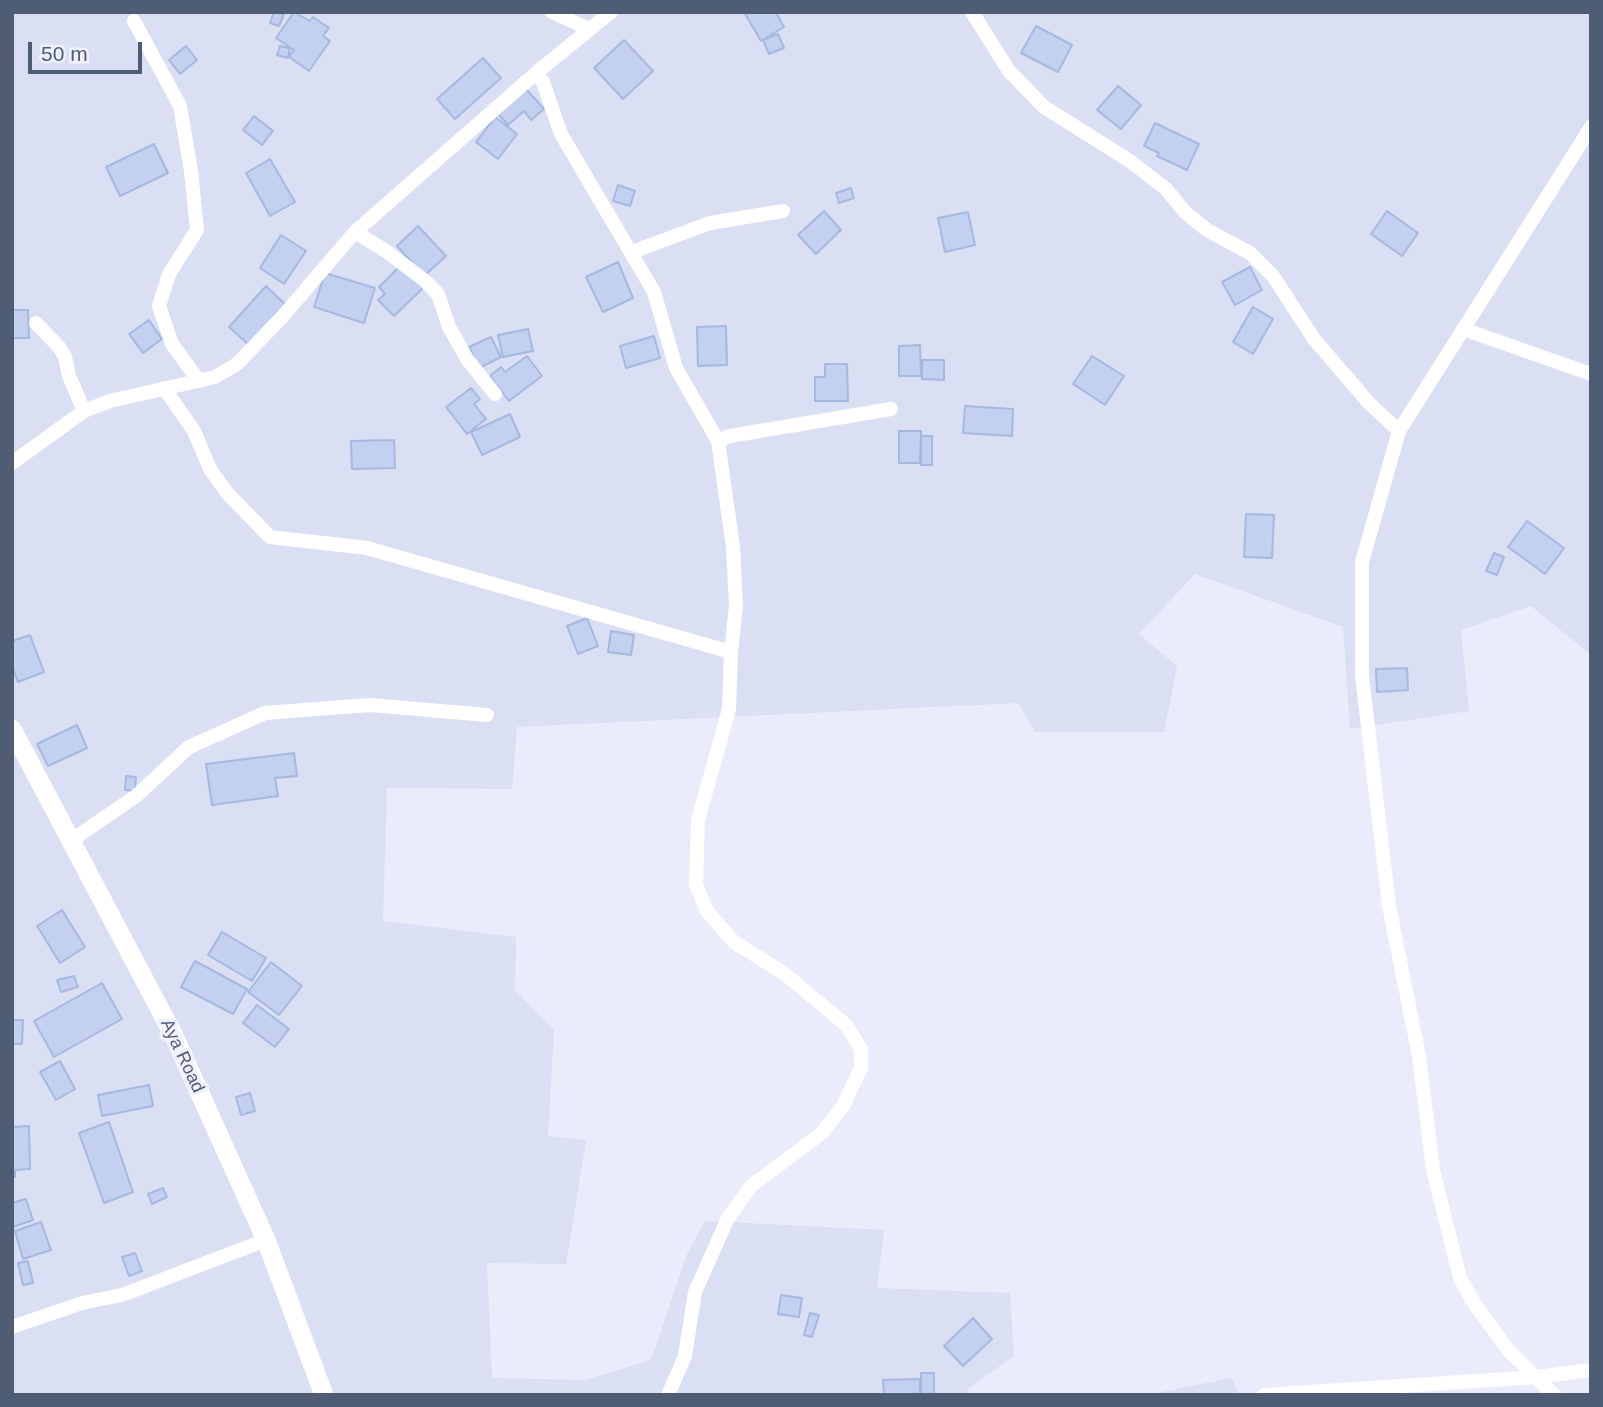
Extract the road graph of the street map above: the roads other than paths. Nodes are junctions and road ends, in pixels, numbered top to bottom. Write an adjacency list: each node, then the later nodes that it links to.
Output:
1 (552, 12): 5 (street)
2 (611, 12): 5 (street)
3 (972, 12): 19 (street)
4 (134, 21): 14 (street)
5 (589, 29): 6 (street)
6 (536, 73): 9 (street); 10 (street)
7 (1591, 127): 12 (street)
8 (783, 211): 10 (street)
9 (355, 232): 14 (street); 16 (street)
10 (632, 252): 20 (street)
11 (36, 323): 18 (street)
12 (1462, 329): 13 (street); 19 (street)
13 (1591, 374)
14 (199, 381): 15 (street)
15 (164, 388): 18 (street); 22 (street)
16 (495, 394)
17 (891, 409): 20 (street)
18 (84, 411): 21 (street)
19 (1399, 431): 29 (street)
20 (718, 441): 22 (street)
21 (12, 463)
22 (731, 652): 31 (street)
23 (487, 715): 25 (street)
24 (12, 729): 25 (street, Aya Road)
25 (72, 840): 26 (street, Aya Road)
26 (266, 1240): 27 (street); 30 (street, Aya Road)
27 (12, 1328)
28 (1591, 1370): 29 (street)
29 (1537, 1377): 32 (street); 33 (street)
30 (324, 1395)
31 (668, 1395)
32 (1264, 1395)
33 (1553, 1395)

